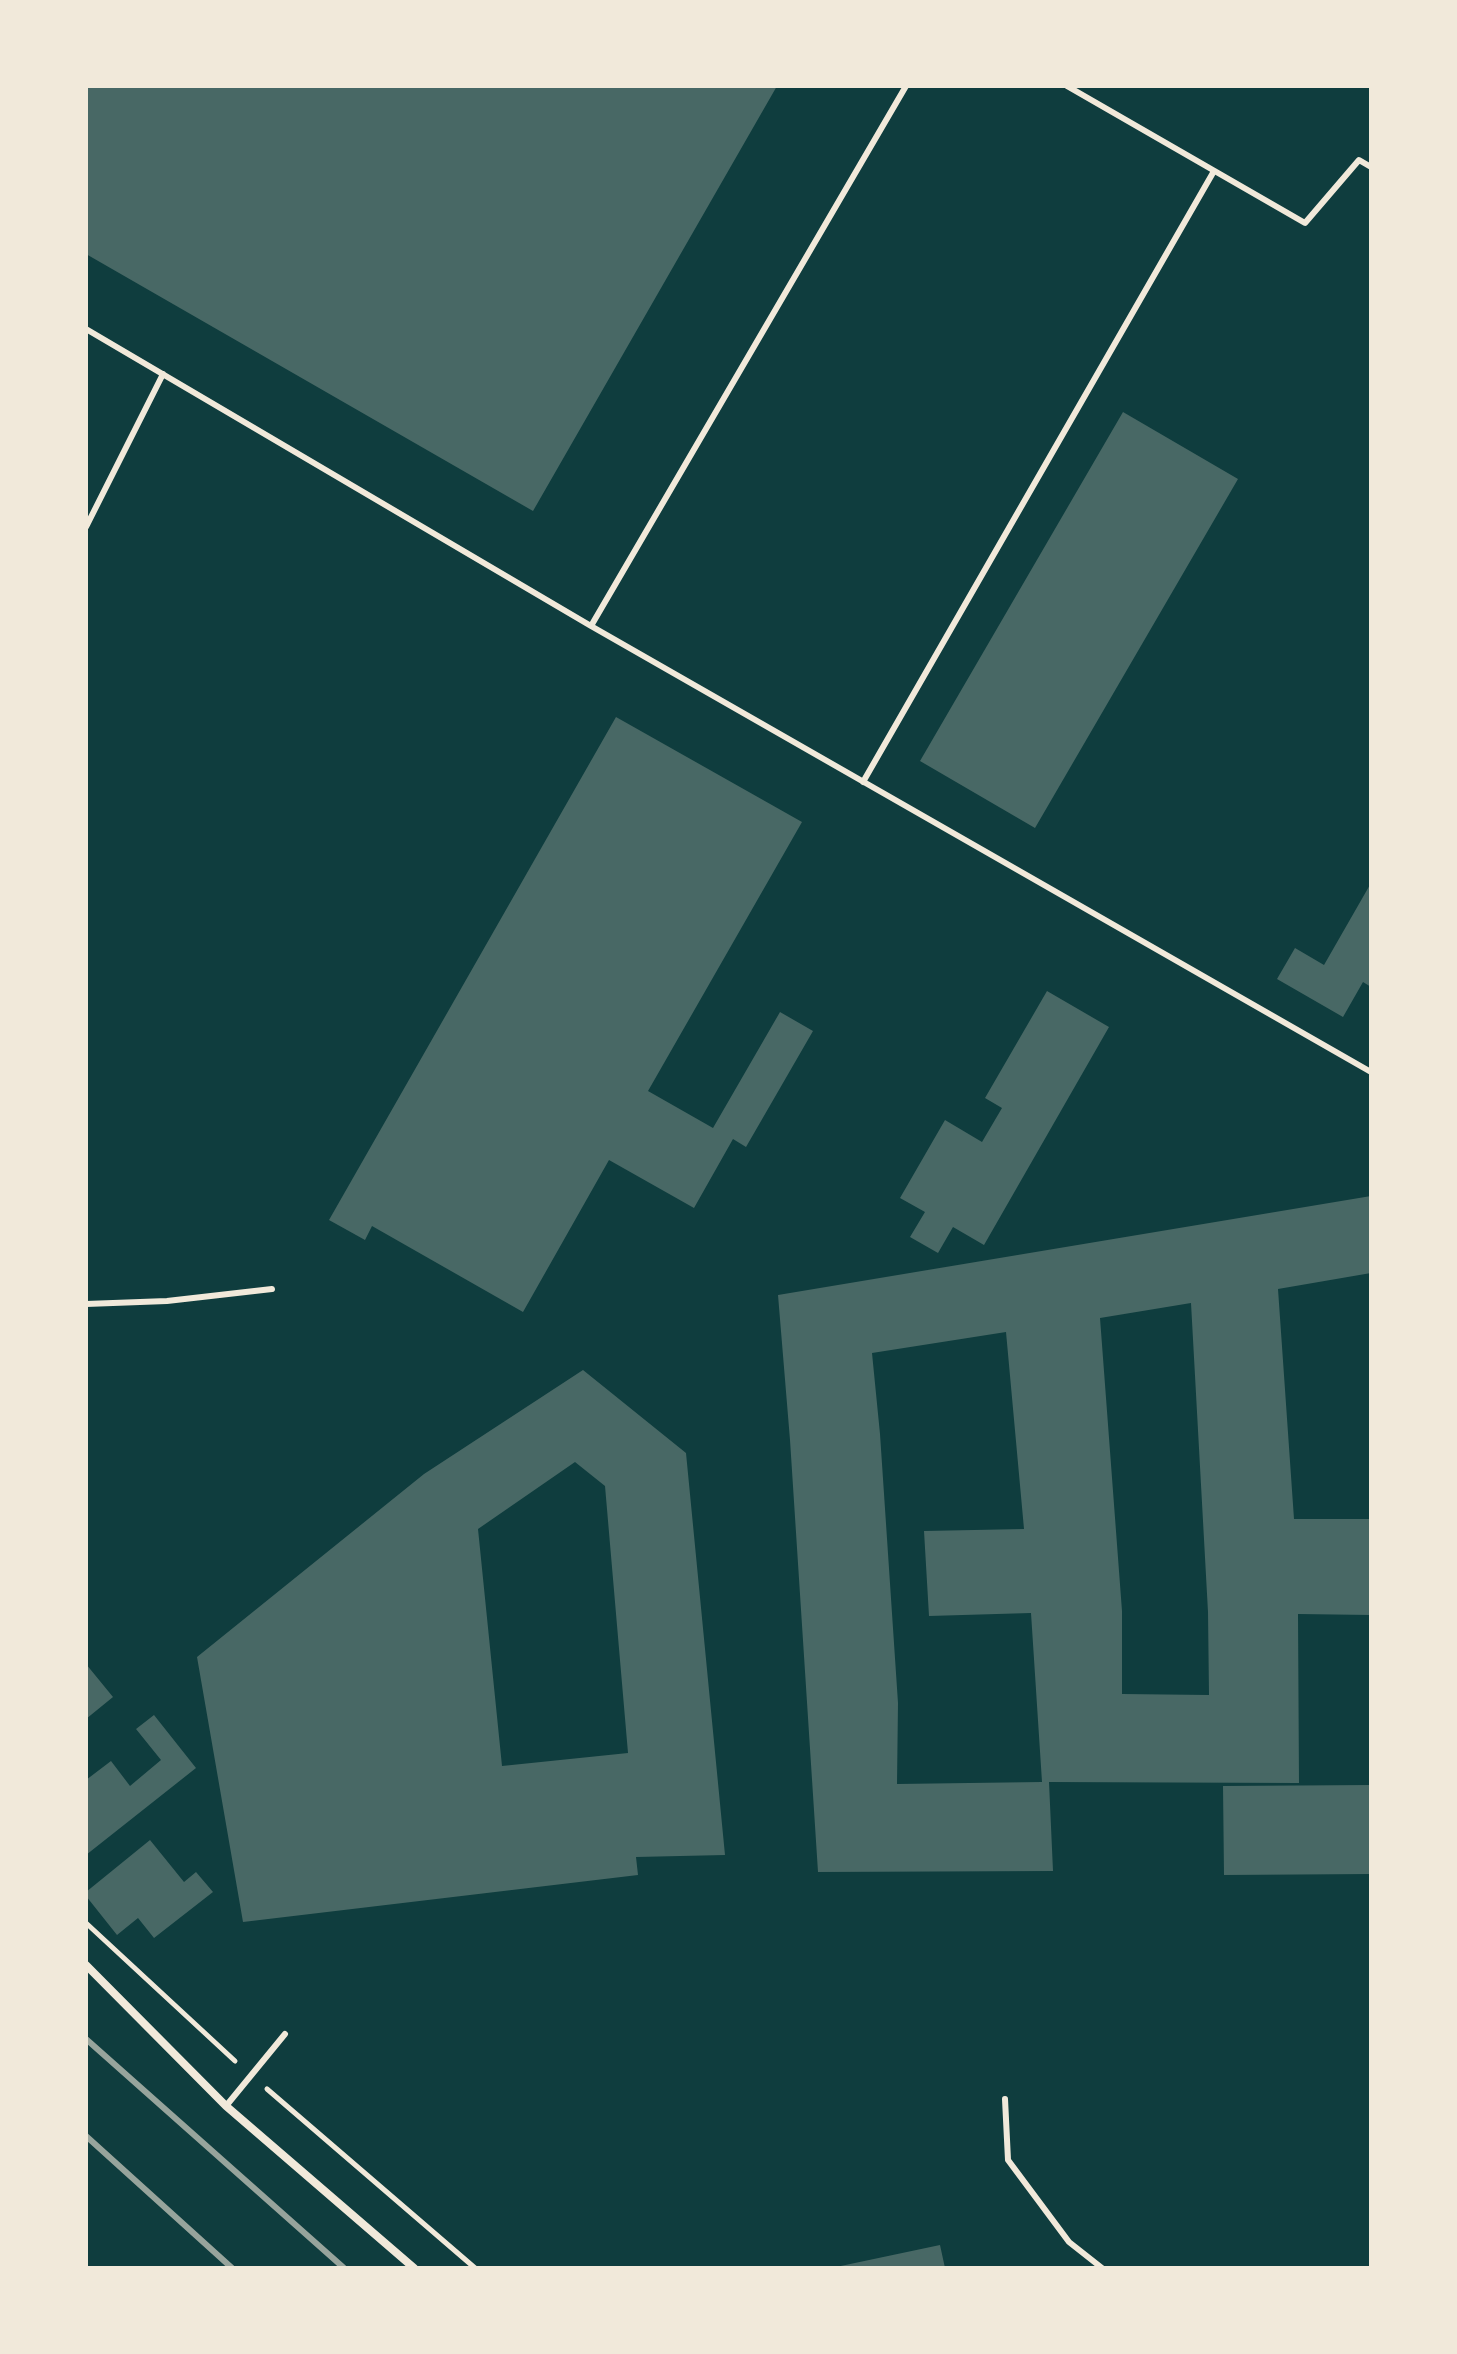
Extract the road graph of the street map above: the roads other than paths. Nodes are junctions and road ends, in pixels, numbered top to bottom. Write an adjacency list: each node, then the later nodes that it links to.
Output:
1 (906, 86): 8 (lane)
2 (1067, 86): 4 (lane)
3 (1371, 167): 4 (lane)
4 (1214, 171): 9 (lane)
5 (86, 329): 6 (lane)
6 (163, 374): 7 (lane); 8 (lane)
7 (86, 527)
8 (591, 626): 9 (lane)
9 (863, 782): 10 (lane)
10 (1371, 1072)
11 (272, 1289): 12 (lane)
12 (86, 1304)
13 (86, 1965): 16 (street)
14 (285, 2034): 16 (lane)
15 (1005, 2099): 18 (lane)
16 (226, 2106): 17 (street)
17 (414, 2268)
18 (1102, 2268)

